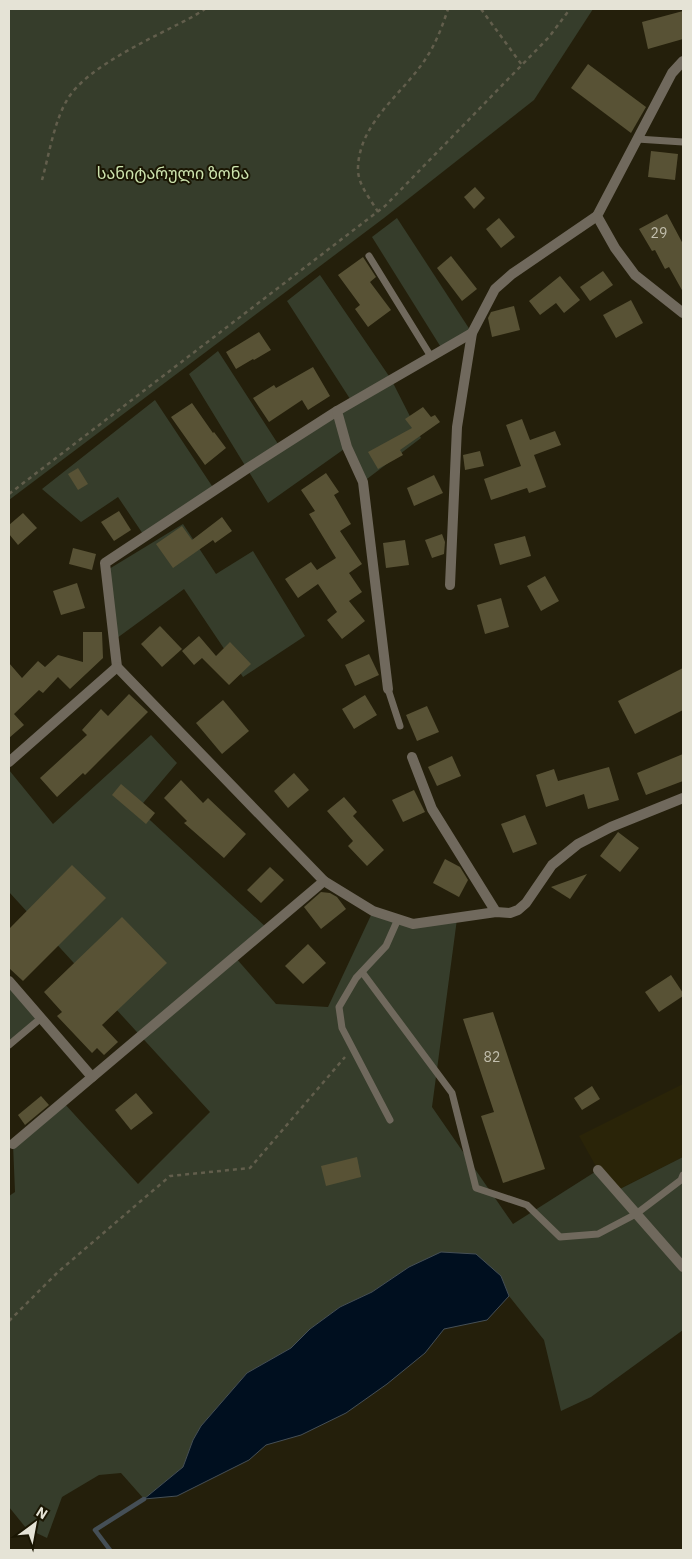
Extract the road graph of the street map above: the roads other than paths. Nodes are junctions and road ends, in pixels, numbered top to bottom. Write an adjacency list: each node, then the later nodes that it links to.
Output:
1 (683, 61): 2 (street)
2 (637, 139): 3 (lane); 4 (street)
3 (683, 142)
4 (597, 216): 6 (street); 7 (street)
5 (369, 256): 8 (lane)
6 (683, 313)
7 (472, 333): 8 (street); 10 (street)
8 (430, 355): 9 (street)
9 (337, 411): 11 (street); 12 (street)
10 (450, 585)
11 (117, 667): 15 (street); 17 (street)
12 (388, 688): 13 (lane)
13 (400, 726)
14 (412, 757): 18 (street)
15 (9, 762)
16 (683, 798): 18 (street)
17 (324, 881): 19 (street); 24 (street)
18 (496, 912): 19 (street)
19 (398, 919): 20 (lane)
20 (362, 972): 25 (lane); 29 (lane)
21 (9, 981): 22 (street)
22 (41, 1018): 23 (lane); 24 (street)
23 (9, 1045)
24 (92, 1077): 26 (street)
25 (390, 1120)
26 (11, 1142)
27 (598, 1170): 29 (street)
28 (683, 1175): 29 (lane)
29 (636, 1214): 30 (street)
30 (683, 1268)

